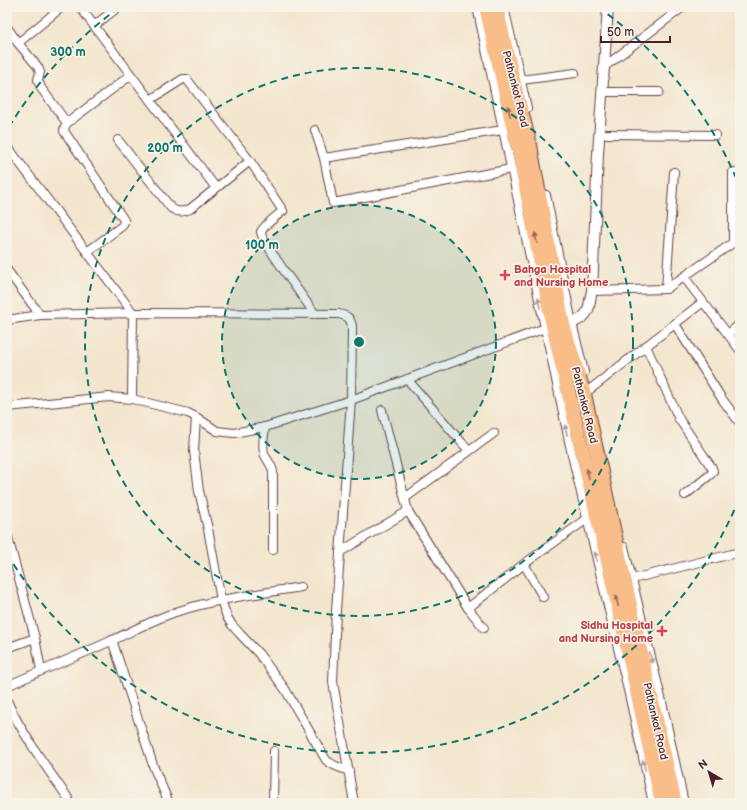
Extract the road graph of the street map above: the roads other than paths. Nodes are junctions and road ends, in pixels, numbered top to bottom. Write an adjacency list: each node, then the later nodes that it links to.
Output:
1 (62, 7): 12 (street)
2 (80, 7): 10 (street)
3 (118, 7): 10 (street)
4 (477, 7): 22 (street)
5 (486, 7): 46 (highway, one-way to 5)
6 (496, 7): 46 (highway, Pathankot Road)
7 (504, 7): 16 (street)
8 (608, 7): 13 (street)
9 (683, 7): 13 (street)
10 (94, 26): 15 (street)
11 (7, 27): 12 (street)
12 (18, 43): 20 (street)
13 (604, 67): 17 (street)
14 (575, 73): 16 (street)
15 (131, 75): 19 (street); 20 (street)
16 (521, 80): 46 (street)
17 (602, 92): 18 (street); 23 (street)
18 (659, 92)
19 (150, 100): 28 (street); 32 (street)
20 (67, 124): 34 (street)
21 (315, 130): 27 (street)
22 (503, 130): 27 (street); 29 (street)
23 (600, 134): 24 (street); 38 (street)
24 (716, 135)
25 (118, 140): 32 (street)
26 (7, 146): 34 (street)
27 (324, 158): 29 (street)
28 (250, 161): 32 (street); 41 (street)
29 (511, 169): 46 (street, one-way to 29)
30 (674, 172): 37 (street)
31 (732, 172): 33 (street)
32 (216, 188)
33 (737, 240): 36 (street)
34 (87, 252): 40 (street)
35 (7, 270): 42 (street)
36 (684, 277): 37 (street); 39 (street)
37 (666, 289): 38 (street)
38 (592, 291): 46 (street)
39 (703, 302): 44 (street); 47 (street)
40 (133, 313): 41 (street); 42 (street); 52 (street)
41 (315, 314): 53 (street)
42 (40, 315): 43 (street)
43 (7, 320)
44 (674, 324): 48 (street); 57 (street)
45 (740, 324): 47 (street)
46 (558, 326): 50 (street); 51 (highway, Pathankot Road); 64 (street, one-way to 46); 89 (highway, one-way to 46)
47 (728, 334): 49 (street)
48 (646, 346): 51 (street); 61 (street)
49 (740, 350)
50 (407, 379): 53 (street); 60 (street)
51 (586, 393): 70 (street); 90 (highway, Pathankot Road)
52 (132, 398): 54 (street); 56 (street)
53 (351, 400): 58 (street); 67 (street)
54 (7, 407)
55 (382, 410): 62 (street)
56 (196, 417): 58 (street); 73 (street)
57 (740, 423)
58 (265, 427): 66 (street)
59 (494, 432): 60 (street)
60 (469, 451): 62 (street)
61 (685, 495)
62 (405, 498): 63 (street)
63 (408, 511): 67 (street); 74 (street)
64 (587, 519): 69 (street); 88 (street, one-way to 64)
65 (7, 534): 76 (street)
66 (273, 550)
67 (340, 552): 83 (street)
68 (740, 552): 70 (street)
69 (524, 564): 72 (street); 74 (street)
70 (632, 579): 91 (street, one-way to 91)
71 (301, 587): 73 (street)
72 (543, 597)
73 (221, 600): 77 (street); 83 (street)
74 (468, 608): 75 (street)
75 (484, 628)
76 (35, 638): 78 (street); 79 (street)
77 (112, 640): 79 (street); 85 (street)
78 (7, 648)
79 (41, 670): 80 (street)
80 (7, 686)
81 (7, 700): 84 (street)
82 (274, 751): 86 (street)
83 (349, 771): 87 (street)
84 (68, 798)
85 (168, 803)
86 (272, 803)
87 (354, 803)
88 (653, 803)
89 (662, 803)
90 (675, 803)
91 (684, 803)

